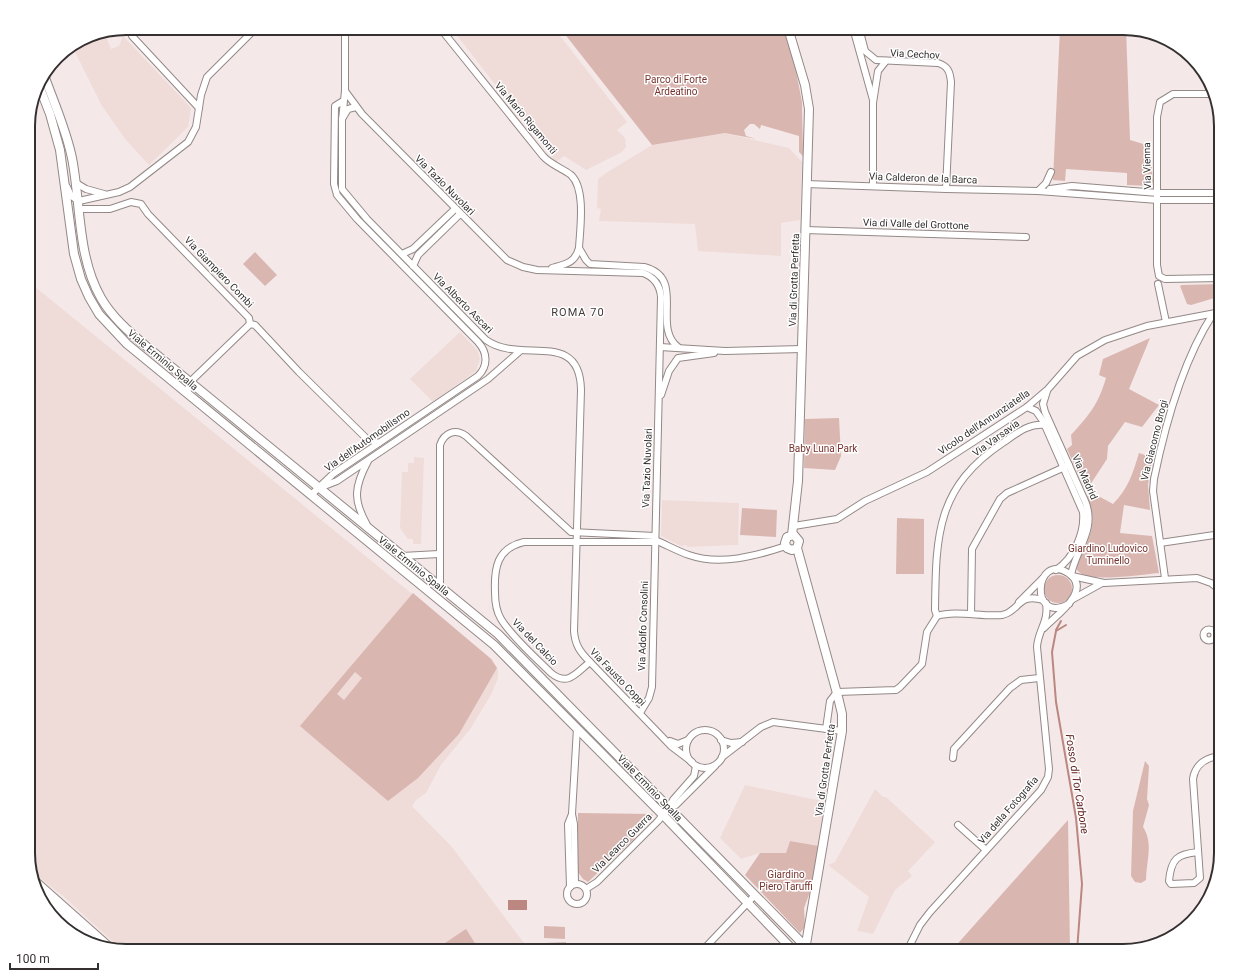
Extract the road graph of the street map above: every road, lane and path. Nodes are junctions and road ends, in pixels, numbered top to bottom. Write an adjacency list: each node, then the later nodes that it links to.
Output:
1 (132, 35): 16 (street)
2 (249, 35): 16 (street)
3 (346, 35): 10 (street)
4 (446, 35): 39 (street, Via Mario Rigamonti)
5 (790, 35): 23 (main road, Via di Grotta Perfetta)
6 (855, 35): 14 (street)
7 (862, 35): 8 (street)
8 (886, 61): 14 (street, Via Cechov); 25 (street, Via Cechov)
9 (46, 81): 22 (main road, Viale Erminio Spalla)
10 (345, 91): 13 (street); 15 (street, Via Tazio Nuvolari)
11 (42, 93): 21 (main road, Viale Erminio Spalla)
12 (1208, 94): 27 (street, Via Vienna)
13 (342, 101): 17 (street); 18 (street, Via Alberto Ascari)
14 (874, 103): 24 (street, Via Cechov)
15 (356, 107): 17 (street); 34 (street, Via Tazio Nuvolari)
16 (199, 108): 29 (street)
17 (342, 120): 19 (street, Via Alberto Ascari)
18 (334, 167): 19 (street); 37 (street, Via Alberto Ascari)
19 (341, 167): 35 (street, Via Alberto Ascari)
20 (1051, 172): 26 (street)
21 (66, 183): 32 (street); 61 (main road, Viale Erminio Spalla)
22 (76, 183): 29 (street); 32 (main road, Viale Erminio Spalla)
23 (806, 184): 24 (street, Via Calderon de la Barca); 36 (main road, Via di Grotta Perfetta)
24 (873, 186): 25 (street, Via Calderon de la Barca)
25 (946, 189): 26 (street, Via Calderon de la Barca)
26 (1038, 191): 27 (street, Via Calderon de la Barca); 30 (street, Via Calderon de la Barca)
27 (1158, 193): 28 (street, Via Calderon de la Barca); 30 (street, Via Vienna)
28 (1214, 193)
29 (106, 194): 32 (street)
30 (1158, 200): 31 (street, Via Calderon de la Barca); 44 (street, Via Vienna)
31 (1214, 200)
32 (79, 201): 33 (main road, Viale Erminio Spalla)
33 (80, 209): 50 (street, Via Giampiero Combi); 58 (main road, Viale Erminio Spalla)
34 (458, 212): 40 (street); 41 (street); 43 (street, Via Tazio Nuvolari)
35 (376, 227): 37 (street); 40 (street, Via Alberto Ascari)
36 (805, 230): 38 (street, Via di Valle del Grottone); 54 (main road, Via di Grotta Perfetta)
37 (370, 232): 46 (street, Via Alberto Ascari)
38 (1026, 237)
39 (580, 248): 42 (street, Via Tazio Nuvolari); 43 (street, Via Tazio Nuvolari)
40 (402, 254): 41 (street, Via Alberto Ascari)
41 (413, 266): 46 (street, Via Alberto Ascari)
42 (600, 268): 43 (street, Via Tazio Nuvolari); 48 (street, Via Tazio Nuvolari); 51 (street, Via Tazio Nuvolari)
43 (547, 270)
44 (1214, 278)
45 (1158, 284): 49 (street)
46 (446, 304): 55 (street, Via Alberto Ascari); 57 (street, Via Alberto Ascari)
47 (1213, 314): 49 (street, Vicolo dell'Annunziatella); 83 (street, Via Giacomo Brogi)
48 (660, 318): 51 (street); 52 (street, Via Tazio Nuvolari)
49 (1166, 322): 60 (street, Vicolo dell'Annunziatella)
50 (250, 324): 58 (street); 68 (street, Via Giampiero Combi)
51 (667, 332): 53 (street)
52 (660, 347): 53 (street); 63 (street, Via Tazio Nuvolari)
53 (678, 347): 56 (street)
54 (802, 349): 56 (street); 76 (main road, Via di Grotta Perfetta)
55 (520, 351): 62 (street, Via dell'Automobilismo); 78 (street, Via Alberto Ascari)
56 (725, 351): 63 (street, Via Tazio Nuvolari)
57 (481, 373): 59 (street, Via dell'Automobilismo)
58 (190, 382): 61 (street); 72 (main road, Viale Erminio Spalla)
59 (463, 386): 62 (street); 64 (street, Via dell'Automobilismo)
60 (1048, 389): 65 (street, Vicolo dell'Annunziatella); 69 (street, Via Madrid)
61 (187, 393): 73 (main road, Viale Erminio Spalla)
62 (468, 393): 66 (street, Via dell'Automobilismo)
63 (659, 401): 81 (street, Via Tazio Nuvolari)
64 (436, 405): 66 (street); 68 (street, Via dell'Automobilismo)
65 (1027, 407): 67 (street, Via Madrid); 76 (street, Vicolo dell'Annunziatella)
66 (441, 411): 70 (street, Via dell'Automobilismo)
67 (1045, 425): 69 (street, Via Madrid); 99 (street, Via Varsavia)
68 (379, 443): 74 (street, Via dell'Automobilismo)
69 (1060, 451): 71 (street, Via Madrid)
70 (369, 459): 74 (street, Via dell'Automobilismo); 77 (street, Via dell'Automobilismo)
71 (1067, 466): 88 (street, Via Madrid); 89 (street, Via Madrid); 98 (street)
72 (301, 473): 73 (street); 74 (main road, Viale Erminio Spalla)
73 (294, 480): 75 (main road, Viale Erminio Spalla)
74 (319, 488): 75 (street); 77 (main road, Viale Erminio Spalla)
75 (312, 495): 106 (main road, Viale Erminio Spalla)
76 (794, 526): 79 (main road, Via di Grotta Perfetta)
77 (368, 527): 87 (main road, Viale Erminio Spalla)
78 (576, 533): 81 (street); 82 (street, Via Fausto Coppi); 86 (street)
79 (792, 535): 84 (main road, Via di Grotta Perfetta); 85 (main road, Via di Grotta Perfetta)
80 (1214, 535): 83 (street)
81 (655, 539): 82 (street); 84 (street); 104 (street, Via Adolfo Consolini)
82 (576, 542): 101 (street, Via Fausto Coppi); 101 (street, Via del Calcio)
83 (1160, 543): 91 (street, Via Giacomo Brogi)
84 (786, 546): 85 (main road)
85 (797, 548): 103 (main road, Via di Grotta Perfetta)
86 (439, 554): 87 (street); 94 (street)
87 (402, 556): 94 (main road, Viale Erminio Spalla)
88 (1056, 570): 89 (street); 90 (street)
89 (1071, 576): 92 (street); 95 (street)
90 (1043, 578): 96 (street); 97 (street)
91 (1165, 578): 92 (street); 93 (street)
92 (1107, 582): 95 (street)
93 (1214, 585)
94 (440, 586): 105 (main road, Viale Erminio Spalla)
95 (1071, 601): 96 (street); 100 (street)
96 (1045, 602): 97 (street); 100 (street, Via della Fotografia)
97 (1018, 604): 98 (street)
98 (971, 614): 99 (street)
99 (937, 616): 103 (street)
100 (1040, 633): 102 (street, Via della Fotografia)
101 (590, 662): 104 (street, Via Fausto Coppi)
102 (1039, 678): 114 (street); 121 (street, Via della Fotografia)
103 (837, 692): 107 (street); 108 (main road, Via di Grotta Perfetta)
104 (640, 713): 109 (street, Via Fausto Coppi)
105 (579, 716): 106 (street); 118 (main road, Viale Erminio Spalla)
106 (574, 725): 119 (main road, Viale Erminio Spalla); 124 (street)
107 (826, 729): 108 (street); 112 (street)
108 (842, 731): 134 (main road, Via di Grotta Perfetta)
109 (659, 733): 110 (street, Via Fausto Coppi); 116 (street, Via Fausto Coppi)
110 (690, 739): 111 (street); 116 (street)
111 (721, 740): 112 (street); 113 (street)
112 (742, 742): 113 (street)
113 (722, 757): 117 (street)
114 (953, 758)
115 (1214, 758): 122 (street)
116 (694, 764): 117 (street); 118 (street, Via Learco Guerra)
117 (716, 765): 118 (street, Via Learco Guerra)
118 (669, 808): 119 (street, Via Learco Guerra); 126 (main road, Viale Erminio Spalla)
119 (663, 815): 125 (street, Via Learco Guerra); 128 (main road, Viale Erminio Spalla)
120 (958, 825): 121 (street)
121 (986, 850): 135 (street, Via della Fotografia)
122 (1198, 852): 122 (street)
123 (41, 885): 130 (street)
124 (572, 886): 125 (street); 125 (street)
125 (586, 889)
126 (754, 895): 128 (street); 133 (main road, Viale Erminio Spalla)
127 (47, 899): 129 (main road)
128 (747, 902): 131 (street); 132 (main road, Viale Erminio Spalla)
129 (85, 934)
130 (105, 941)
131 (708, 944)
132 (787, 944)
133 (800, 944)
134 (806, 944)
135 (910, 944)

